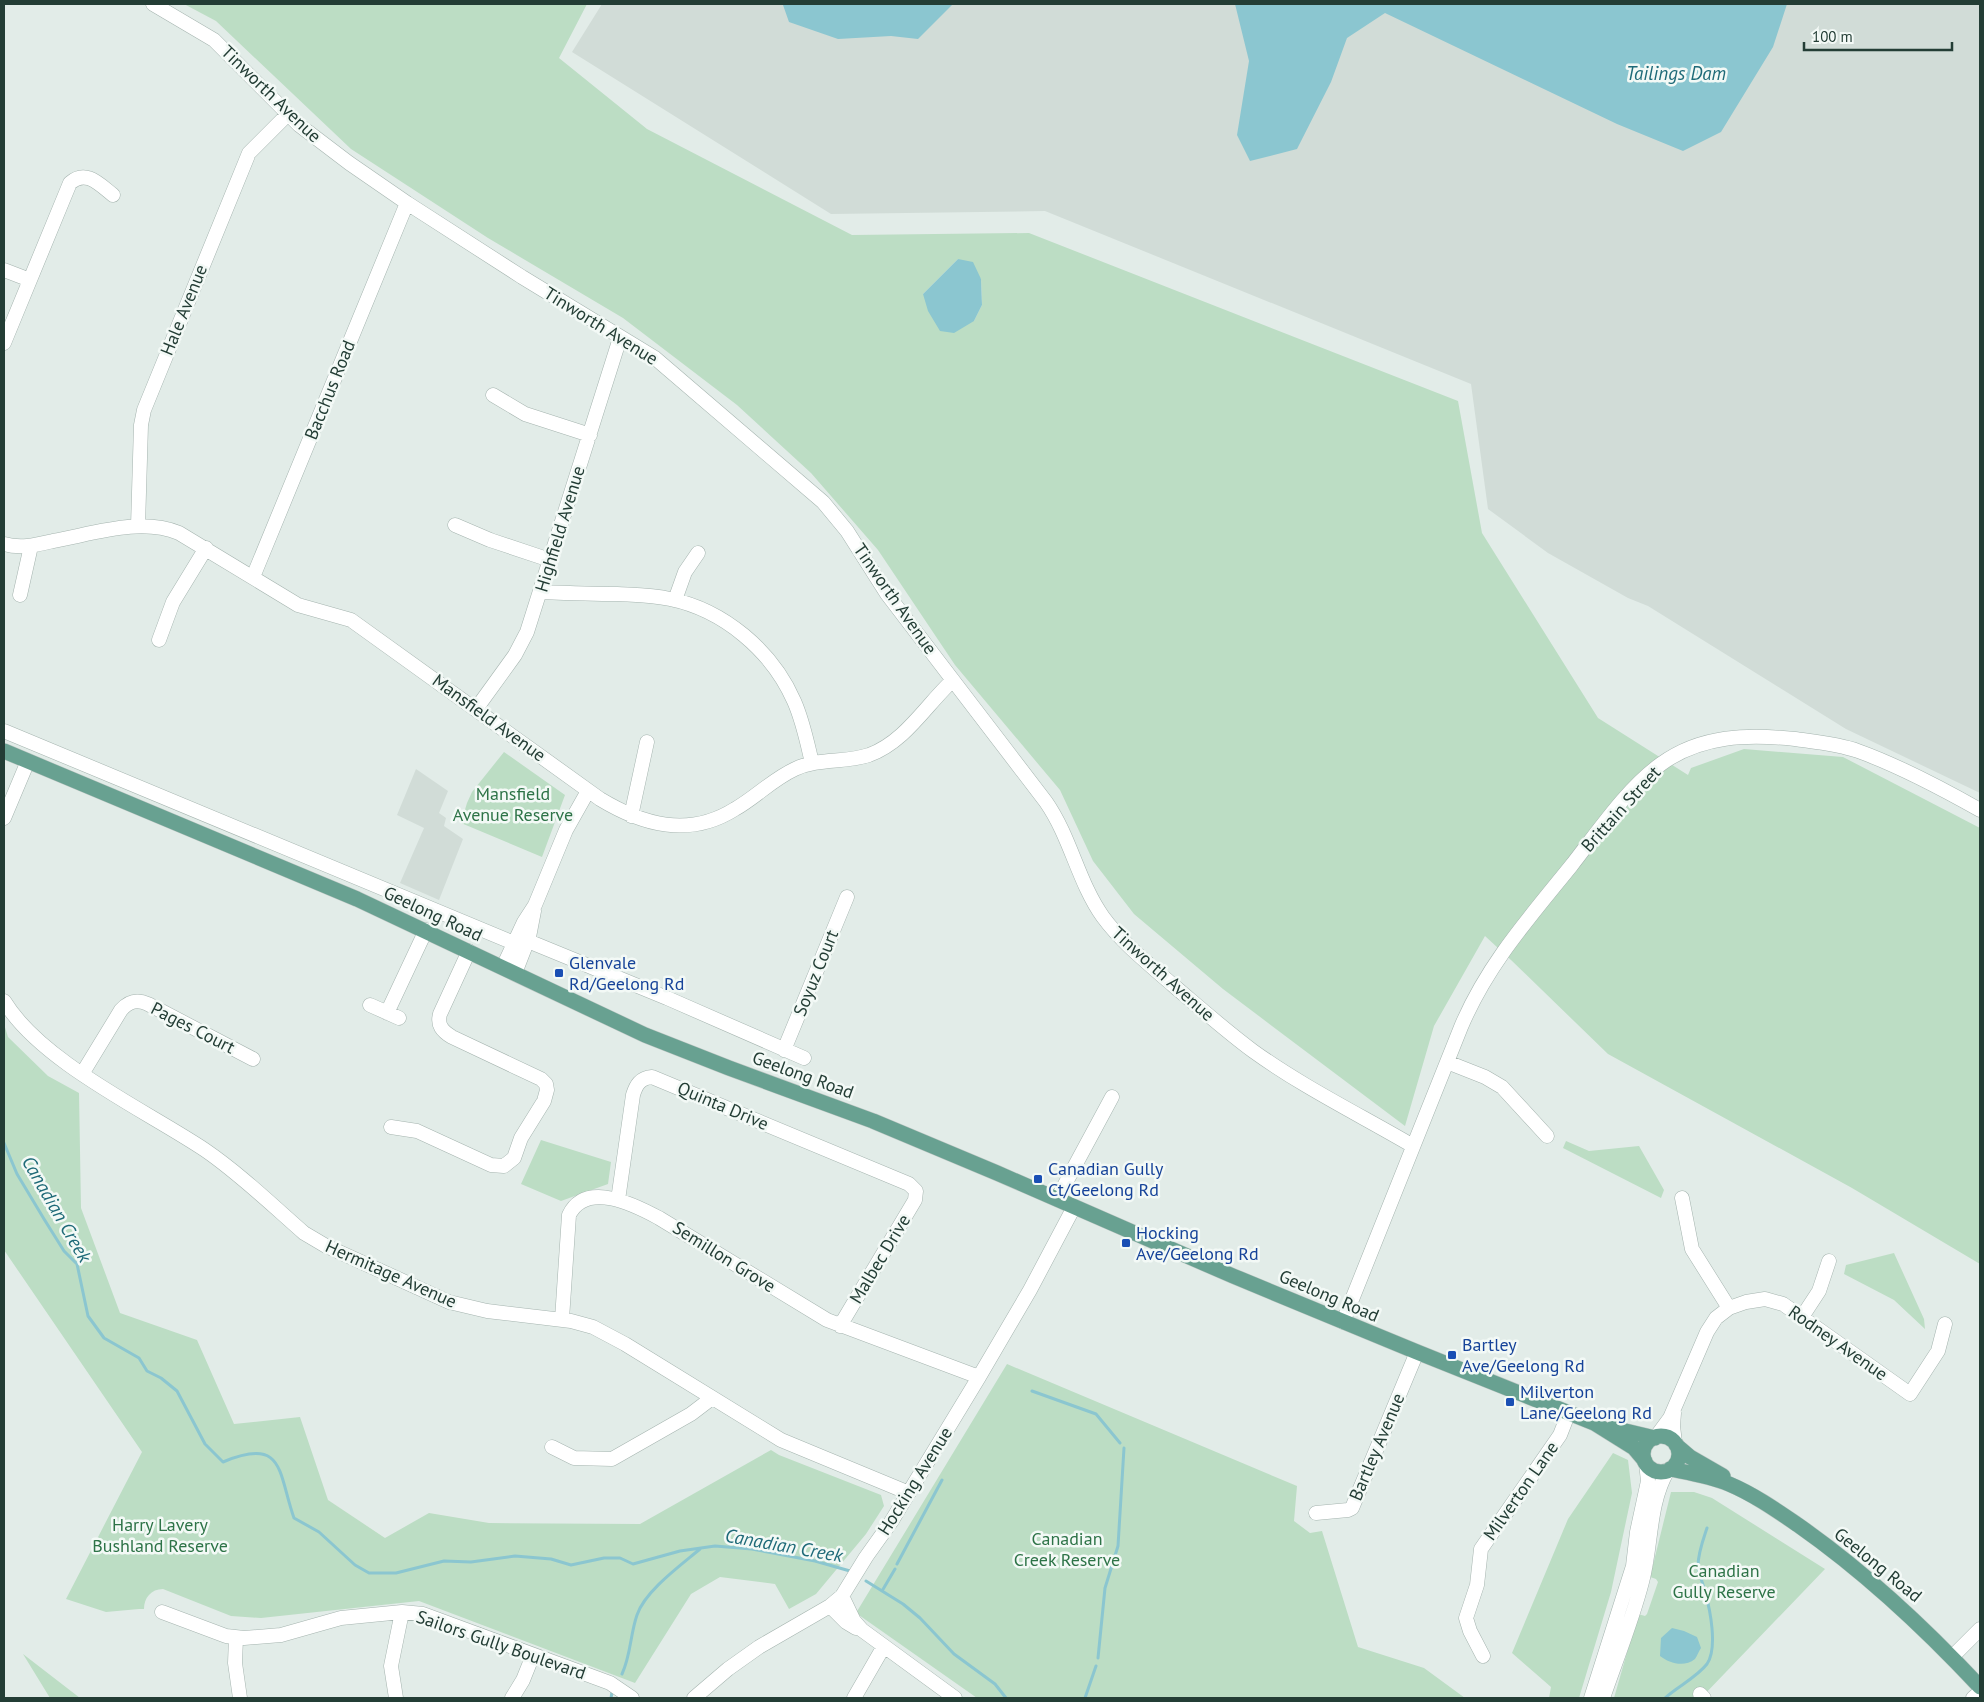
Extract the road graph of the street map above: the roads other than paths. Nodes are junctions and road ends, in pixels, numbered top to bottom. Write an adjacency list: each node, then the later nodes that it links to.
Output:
1 (153, 4): 2 (street, Tinworth Avenue)
2 (288, 114): 4 (street, Tinworth Avenue); 12 (street, Hale Avenue)
3 (113, 195): 6 (street)
4 (407, 203): 7 (street, Tinworth Avenue); 18 (street, Bacchus Road)
5 (4, 270): 6 (street)
6 (30, 280): 8 (street)
7 (620, 338): 10 (street, Highfield Avenue); 23 (street, Tinworth Avenue)
8 (4, 343)
9 (493, 396): 10 (street)
10 (590, 435): 17 (street, Highfield Avenue)
11 (455, 525): 17 (street)
12 (138, 526): 14 (street, Mansfield Avenue); 15 (street, Mansfield Avenue)
13 (4, 544): 14 (street, Mansfield Avenue)
14 (31, 546): 20 (street)
15 (206, 548): 18 (street, Mansfield Avenue); 22 (street)
16 (698, 553): 21 (street)
17 (550, 560): 19 (street, Highfield Avenue)
18 (253, 577): 24 (street, Mansfield Avenue)
19 (541, 592): 21 (street); 24 (street, Highfield Avenue)
20 (20, 595)
21 (675, 600): 29 (street)
22 (159, 640)
23 (953, 680): 29 (street, Mansfield Avenue); 49 (street, Tinworth Avenue)
24 (476, 709): 30 (street, Mansfield Avenue)
25 (4, 731): 36 (street, Geelong Road)
26 (647, 742): 32 (street)
27 (4, 751): 28 (main road, Geelong Road)
28 (28, 761): 33 (street); 35 (main road, Geelong Road)
29 (812, 763): 32 (street, Mansfield Avenue)
30 (584, 787): 32 (street, Mansfield Avenue); 36 (street)
31 (1980, 810): 44 (street, Brittain Street)
32 (631, 816)
33 (4, 818)
34 (847, 897): 41 (street, Soyuz Court)
35 (426, 930): 37 (main road, Geelong Road); 40 (street)
36 (521, 942): 38 (street); 41 (street, Geelong Road)
37 (469, 951): 38 (main road, Geelong Road); 47 (street)
38 (509, 970): 52 (main road, Geelong Road)
39 (4, 1001): 45 (street, Hermitage Avenue)
40 (370, 1005)
41 (784, 1050): 42 (street, Geelong Road)
42 (804, 1058)
43 (253, 1059): 45 (street, Pages Court)
44 (1447, 1062): 48 (street); 49 (street, Brittain Street)
45 (82, 1074): 58 (street, Hermitage Avenue)
46 (1112, 1097): 52 (street)
47 (392, 1127)
48 (1547, 1136)
49 (1413, 1146): 59 (street)
50 (916, 1190): 53 (street, Quinta Drive); 61 (street, Malbec Drive)
51 (1682, 1198): 56 (street)
52 (1057, 1199): 54 (main road, Geelong Road)
53 (618, 1200): 58 (street, Semillon Grove); 61 (street, Semillon Grove)
54 (1074, 1207): 59 (main road, Geelong Road); 63 (street, Hocking Avenue)
55 (1829, 1261): 57 (street)
56 (1729, 1308): 57 (street, Rodney Avenue); 65 (street, Rodney Avenue)
57 (1802, 1317): 60 (street, Rodney Avenue)
58 (562, 1319): 64 (street, Hermitage Avenue)
59 (1343, 1322): 62 (main road, Geelong Road)
60 (1945, 1324)
61 (840, 1326): 63 (street, Semillon Grove)
62 (1417, 1352): 66 (main road, Geelong Road); 75 (street, Bartley Avenue)
63 (978, 1377): 74 (street, Hocking Avenue)
64 (712, 1398): 70 (street); 74 (street, Hermitage Avenue)
65 (1675, 1408): 68 (street, Rodney Avenue); 69 (street, Rodney Avenue)
66 (1568, 1412): 67 (main road, Geelong Road); 85 (street, Milverton Lane)
67 (1594, 1423): 68 (main road, Geelong Road); 71 (main road, Geelong Road)
68 (1656, 1437): 69 (main road); 71 (main road)
69 (1675, 1444): 72 (main road); 73 (main road, Geelong Road)
70 (552, 1447)
71 (1646, 1462): 72 (main road); 96 (street)
72 (1669, 1470): 73 (main road, Geelong Road); 97 (street)
73 (1738, 1488): 86 (main road, Geelong Road)
74 (909, 1493): 76 (street, Hocking Avenue)
75 (1316, 1512)
76 (842, 1596): 77 (street, Hocking Avenue); 81 (street)
77 (830, 1606): 81 (street); 93 (street, Hocking Avenue)
78 (162, 1612): 82 (street, Sailors Gully Boulevard)
79 (402, 1612): 82 (street, Sailors Gully Boulevard); 84 (street, Sailors Gully Boulevard); 90 (street)
80 (1980, 1629): 86 (street)
81 (865, 1633): 83 (street)
82 (236, 1638): 89 (street)
83 (884, 1646): 94 (street); 95 (street)
84 (533, 1655): 91 (street); 92 (street, Sailors Gully Boulevard)
85 (1483, 1656)
86 (1952, 1657): 87 (main road, Geelong Road)
87 (1980, 1687)
88 (1980, 1692): 98 (street)
89 (240, 1698)
90 (396, 1698)
91 (512, 1698)
92 (632, 1698)
93 (694, 1698)
94 (854, 1698)
95 (955, 1698)
96 (1590, 1698)
97 (1603, 1698)
98 (1973, 1698)

